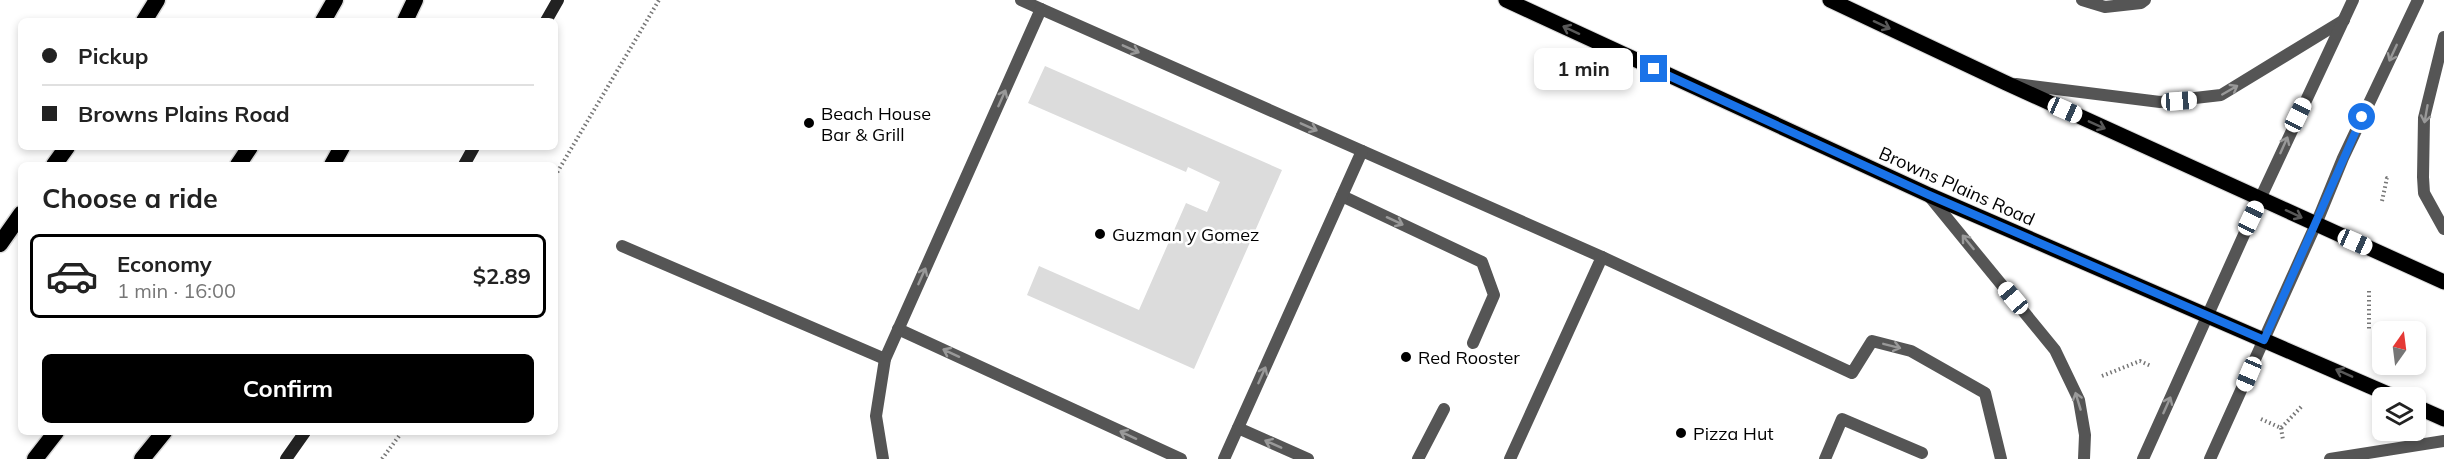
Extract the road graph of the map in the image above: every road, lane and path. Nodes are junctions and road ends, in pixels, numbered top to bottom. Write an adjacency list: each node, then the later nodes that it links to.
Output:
1 (157, 0): 14 (highway)
2 (335, 0): 15 (highway)
3 (415, 0): 16 (highway)
4 (558, 0): 17 (main road)
5 (659, 0): 22 (path)
6 (1021, 0): 13 (street)
7 (1506, 0): 24 (main road, Browns Plains Road, one-way to 7)
8 (1830, 0): 20 (main road, one-way to 20)
9 (2082, 0): 10 (street)
10 (2145, 0)
11 (2353, 0): 18 (street)
12 (2418, 0): 29 (street, one-way to 29)
13 (1041, 9): 21 (street, one-way to 21); 37 (street, one-way to 13)
14 (146, 18)
15 (325, 18)
16 (406, 18)
17 (548, 18)
18 (2344, 20): 20 (street, one-way to 18); 26 (street, one-way to 18)
19 (2444, 37): 30 (street, one-way to 30)
20 (2006, 83): 26 (main road, one-way to 26)
21 (1362, 151): 25 (street); 33 (street)
22 (558, 171)
23 (2387, 178): 27 (path)
24 (1929, 195): 36 (main road, Browns Plains Road); 71 (street, one-way to 24)
25 (1342, 196): 40 (street, one-way to 40); 50 (street, one-way to 25)
26 (2260, 199): 29 (main road, one-way to 29); 36 (street)
27 (2382, 201)
28 (18, 218): 31 (highway)
29 (2316, 224): 34 (main road); 39 (street)
30 (2444, 229)
31 (0, 244)
32 (622, 246): 41 (street)
33 (1602, 257): 68 (street); 70 (street, one-way to 70)
34 (2444, 282)
35 (2369, 291): 38 (path)
36 (2206, 316): 39 (main road, Browns Plains Road); 72 (street, one-way to 36)
37 (898, 329): 41 (street); 64 (street, one-way to 37)
38 (2369, 330)
39 (2264, 340): 44 (main road, Browns Plains Road, one-way to 39); 73 (street)
40 (1473, 343)
41 (885, 359): 63 (street)
42 (2157, 369): 43 (path)
43 (2096, 378)
44 (2372, 387)
45 (2302, 406): 51 (path)
46 (1444, 409): 67 (street)
47 (2426, 411): 49 (main road)
48 (2258, 418): 51 (path)
49 (2444, 419)
50 (1238, 428): 65 (street); 66 (street, one-way to 50)
51 (2281, 428): 56 (path)
52 (54, 435): 59 (highway)
53 (162, 435): 60 (highway)
54 (303, 435): 61 (main road)
55 (400, 435): 62 (path)
56 (2283, 440)
57 (2444, 441): 74 (street)
58 (1922, 453): 69 (street)
59 (35, 459)
60 (142, 459)
61 (286, 459)
62 (382, 459)
63 (883, 459)
64 (1181, 459)
65 (1224, 459)
66 (1308, 459)
67 (1418, 459)
68 (1510, 459)
69 (1825, 459)
70 (2001, 459)
71 (2084, 459)
72 (2143, 459)
73 (2210, 459)
74 (2330, 459)

